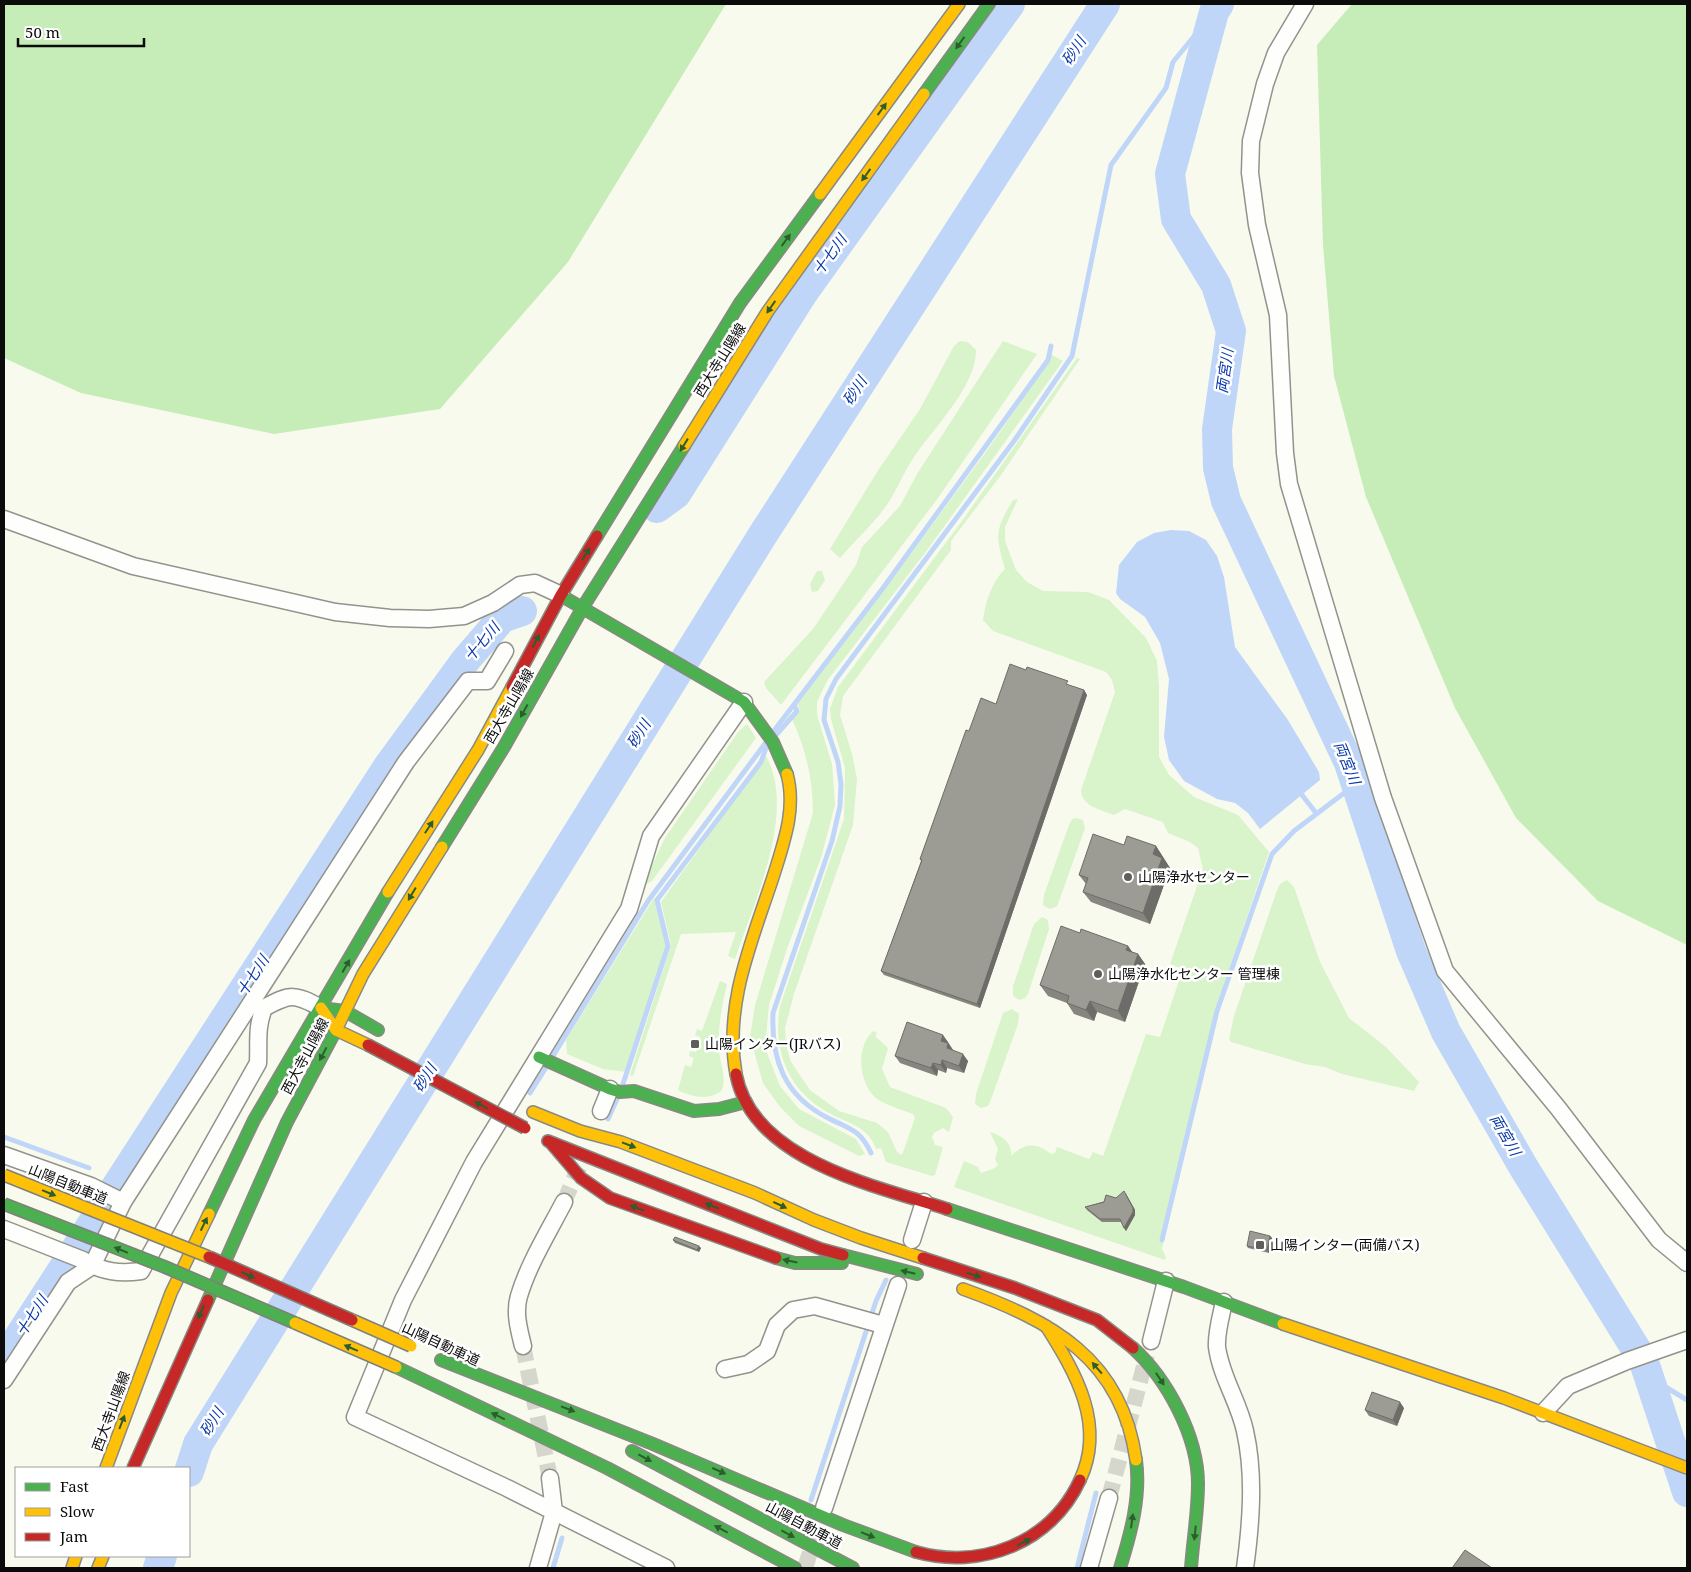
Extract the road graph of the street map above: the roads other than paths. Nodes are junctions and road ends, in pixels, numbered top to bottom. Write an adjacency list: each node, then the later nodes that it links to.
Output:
1 (959, 4): 5 (main road, 西大寺山陽線, one-way to 1)
2 (989, 4): 6 (main road, 西大寺山陽線, one-way to 6)
3 (1306, 4): 35 (street)
4 (4, 519): 5 (street)
5 (561, 595): 6 (main road); 9 (main road, 西大寺山陽線, one-way to 5)
6 (583, 607): 8 (main road); 10 (main road, 西大寺山陽線, one-way to 10)
7 (505, 651): 24 (street)
8 (738, 698): 13 (street); 16 (main road)
9 (321, 1008): 10 (main road); 11 (main road); 33 (street); 55 (main road, 西大寺山陽線, one-way to 9)
10 (345, 1010): 11 (main road, 西大寺山陽線); 12 (main road)
11 (336, 1030): 19 (main road, one-way to 11, bridge); 56 (main road, 西大寺山陽線, one-way to 56)
12 (382, 1032)
13 (539, 1057): 14 (main road); 61 (street)
14 (610, 1089): 16 (main road); 17 (street)
15 (498, 1094): 18 (main road)
16 (746, 1102): 26 (main road)
17 (601, 1111)
18 (533, 1112): 20 (main road); 30 (main road, one-way to 30)
19 (536, 1134): 22 (main road); 34 (main road, one-way to 19); 36 (main road, one-way to 19)
20 (618, 1153)
21 (4, 1155): 24 (street)
22 (598, 1174)
23 (4, 1175): 49 (main road, 山陽自動車道, one-way to 49, bridge)
24 (123, 1202): 33 (street)
25 (564, 1202): 48 (street)
26 (924, 1202): 31 (street); 38 (main road)
27 (4, 1204): 64 (main road, one-way to 27, bridge)
28 (765, 1211): 30 (main road)
29 (4, 1229): 33 (street)
30 (861, 1238): 42 (main road, one-way to 42)
31 (912, 1240)
32 (786, 1248): 34 (main road)
33 (88, 1263): 51 (street)
34 (830, 1263): 36 (main road)
35 (1687, 1263)
36 (873, 1264): 37 (main road, one-way to 36)
37 (927, 1276)
38 (1166, 1281): 41 (main road); 47 (street)
39 (898, 1285): 43 (street)
40 (951, 1285): 44 (main road)
41 (1224, 1302): 52 (main road); 69 (street)
42 (1067, 1309): 45 (main road); 68 (main road, one-way to 68)
43 (883, 1325): 50 (street); 60 (street)
44 (1046, 1326): 53 (main road, 山陽自動車道, one-way to 44); 67 (main road, one-way to 44)
45 (1086, 1330)
46 (1687, 1340): 52 (street)
47 (1151, 1341)
48 (523, 1346)
49 (415, 1348)
50 (725, 1369)
51 (4, 1380)
52 (1542, 1413): 57 (main road)
53 (602, 1436)
54 (620, 1445): 65 (main road, 山陽自動車道, one-way to 65)
55 (106, 1467)
56 (133, 1467)
57 (1687, 1468)
58 (550, 1478): 61 (street)
59 (1109, 1498): 66 (street)
60 (824, 1508)
61 (554, 1512): 62 (street); 63 (street)
62 (538, 1568)
63 (666, 1568)
64 (795, 1568)
65 (853, 1568)
66 (1089, 1568)
67 (1120, 1568)
68 (1192, 1568)
69 (1246, 1568)

